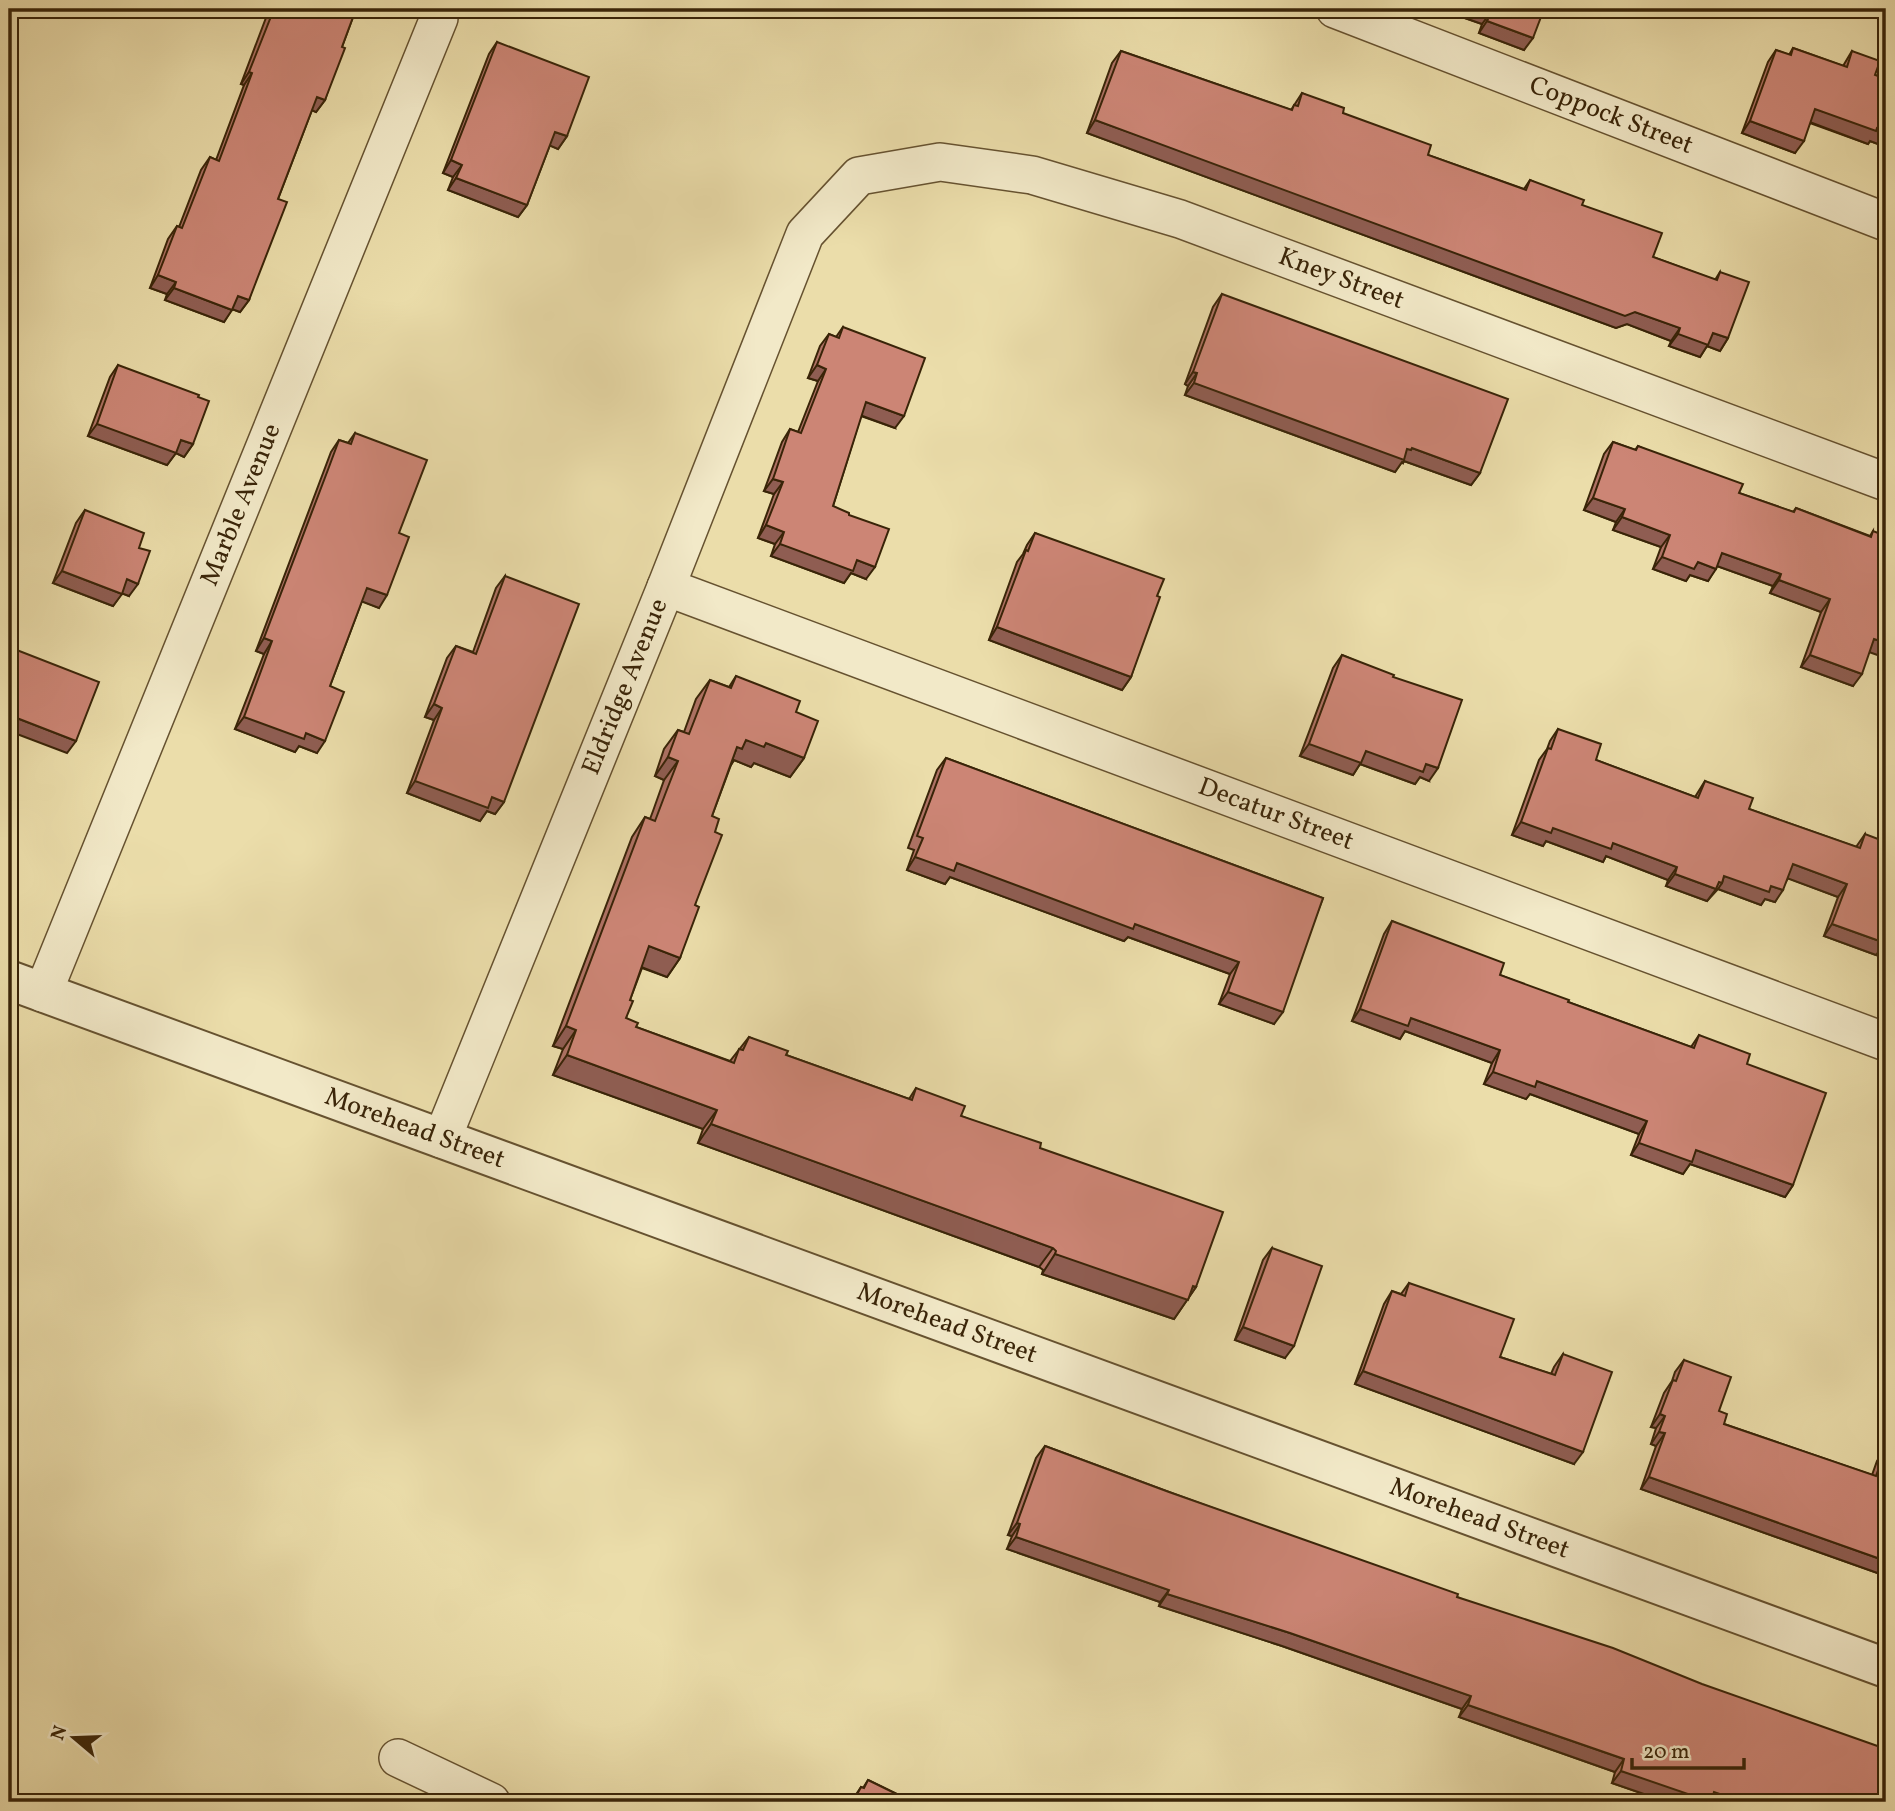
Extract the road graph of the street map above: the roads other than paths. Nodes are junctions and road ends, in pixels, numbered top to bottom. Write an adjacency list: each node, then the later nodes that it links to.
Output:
1 (1335, 9): 3 (street, Coppock Street)
2 (439, 18): 7 (street, Marble Avenue)
3 (1886, 222)
4 (805, 234): 5 (street, Kney Street); 6 (street, Eldridge Avenue)
5 (1886, 482)
6 (666, 587): 8 (street, Decatur Street); 9 (street, Eldridge Avenue)
7 (26, 987): 9 (street, Morehead Street)
8 (1886, 1042)
9 (442, 1139): 10 (street, Morehead Street)
10 (1886, 1668)
11 (398, 1758): 12 (street)
12 (491, 1802)

